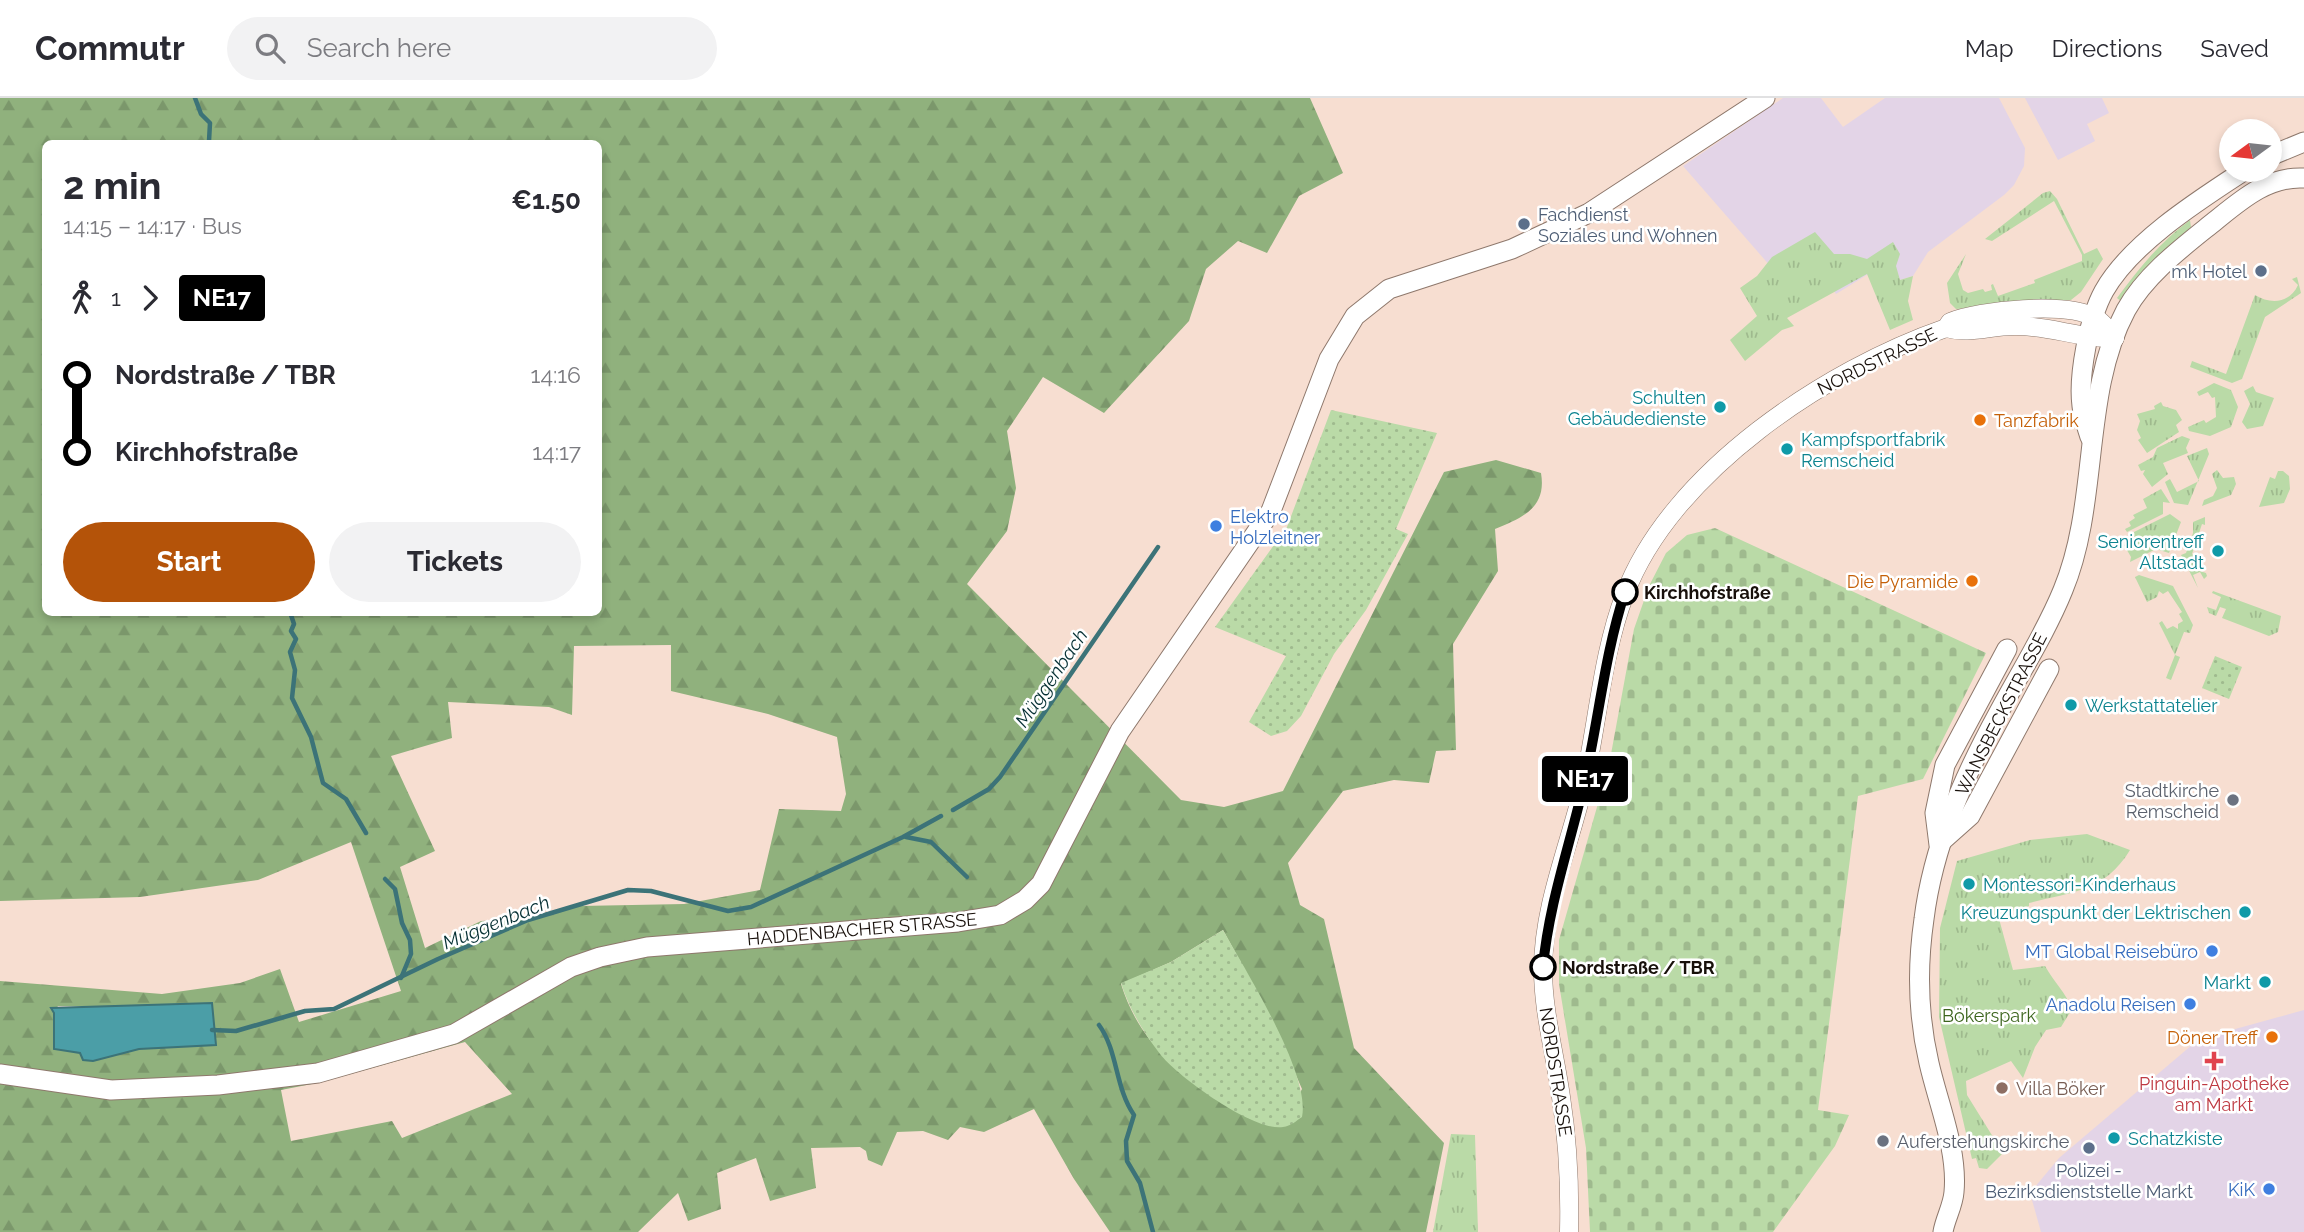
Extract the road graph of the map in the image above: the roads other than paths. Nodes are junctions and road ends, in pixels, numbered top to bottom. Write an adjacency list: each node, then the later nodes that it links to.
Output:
1 (1765, 98): 14 (main road, HADDENBACHER STRASSE)
2 (2304, 142): 3 (main road)
3 (2282, 151)
4 (2304, 178): 8 (main road)
5 (2227, 182): 6 (main road)
6 (2096, 318): 7 (street, NORDSTRASSE); 8 (street); 9 (main road)
7 (1946, 328): 9 (street, NORDSTRASSE); 15 (street, NORDSTRASSE)
8 (2115, 338): 9 (street, NORDSTRASSE); 10 (main road, WANSBECKSTRASSE)
9 (2090, 339): 10 (main road, WANSBECKSTRASSE)
10 (2092, 445): 13 (main road, WANSBECKSTRASSE)
11 (2007, 649): 13 (main road)
12 (2049, 669): 13 (main road)
13 (1941, 845): 16 (main road, WANSBECKSTRASSE)
14 (0, 1074)
15 (1569, 1232)
16 (1943, 1232)

